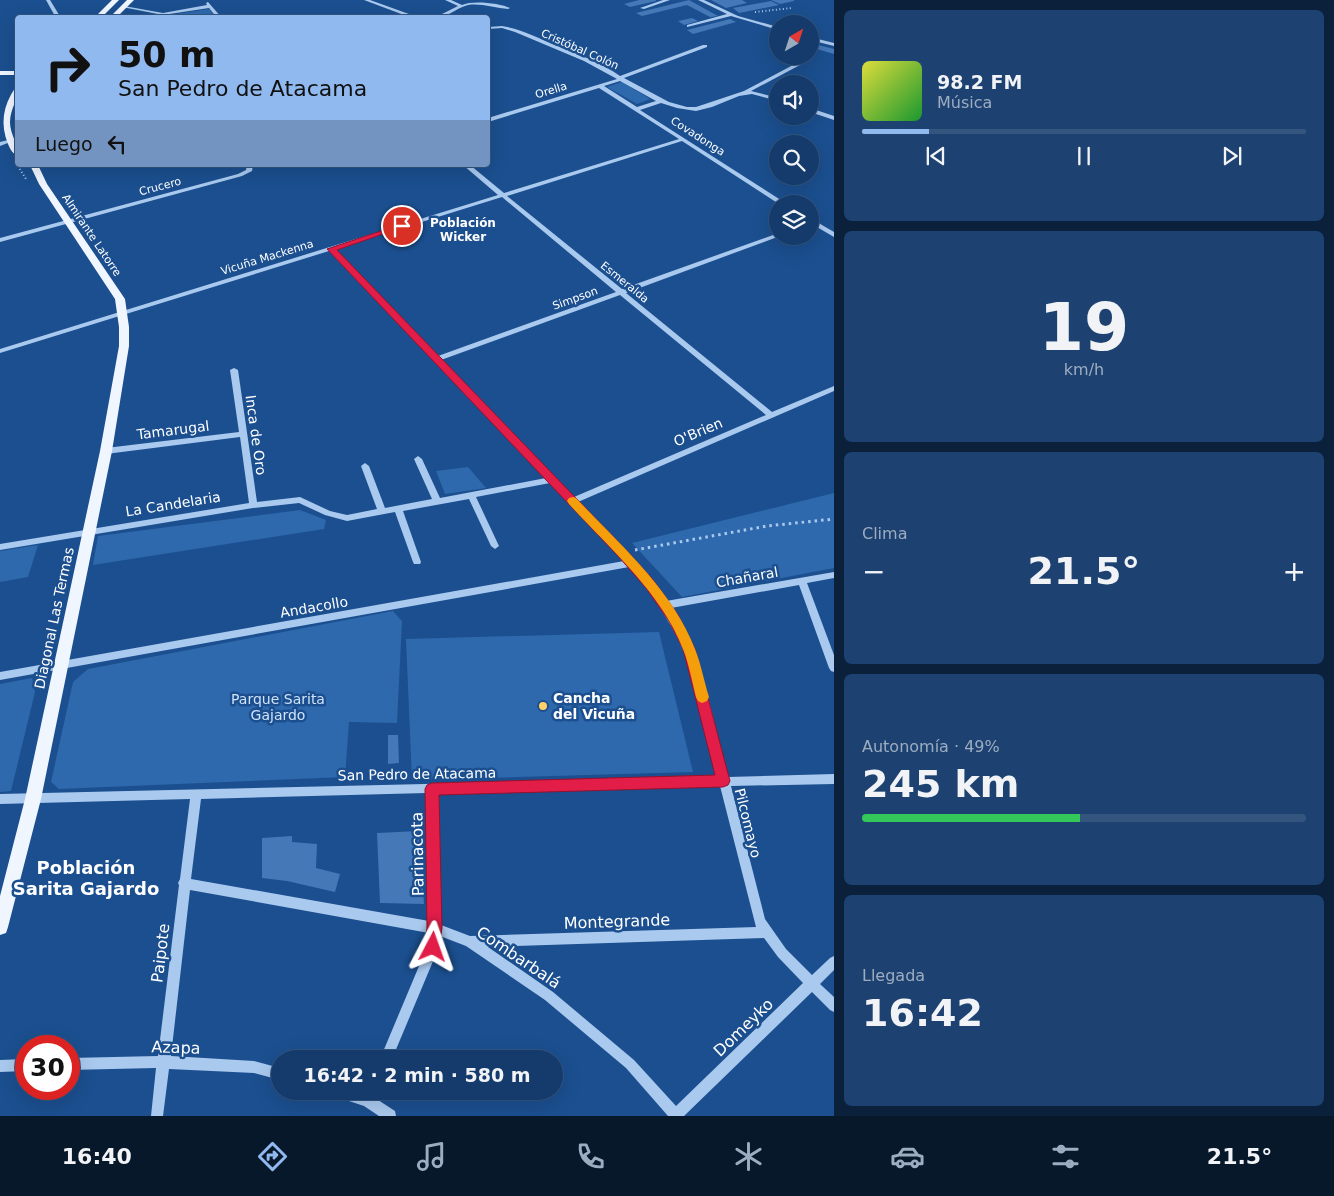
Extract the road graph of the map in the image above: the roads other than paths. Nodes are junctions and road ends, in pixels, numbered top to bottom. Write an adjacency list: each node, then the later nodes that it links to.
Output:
1 (48, 0): 12 (street)
2 (116, 0): 13 (main road)
3 (131, 0): 9 (main road)
4 (366, 0): 18 (street)
5 (447, 0): 8 (street)
6 (668, 0): 11 (street)
7 (700, 0): 20 (street)
8 (461, 6): 10 (street); 19 (street)
9 (124, 7): 14 (main road); 15 (street)
10 (508, 8)
11 (642, 8)
12 (57, 15)
13 (100, 15)
14 (115, 15)
15 (160, 15)
16 (169, 15): 17 (street)
17 (218, 15)
18 (410, 15)
19 (442, 15)
20 (731, 15): 21 (street); 22 (street)
21 (689, 26)
22 (769, 26)
23 (490, 28): 28 (street, Cristóbal Colón)
24 (819, 41): 25 (street)
25 (834, 45)
26 (705, 46): 28 (street, Orella)
27 (797, 65): 30 (street)
28 (620, 79): 29 (street, Orella); 33 (street, Cristóbal Colón)
29 (600, 86): 34 (street, Covadonga); 37 (street, Orella)
30 (744, 93): 32 (street, Cristóbal Colón); 33 (street, Cristóbal Colón)
31 (15, 94): 39 (main road)
32 (769, 97)
33 (660, 101): 34 (street)
34 (637, 109): 38 (street, Covadonga)
35 (819, 112): 36 (street)
36 (833, 116)
37 (490, 119)
38 (684, 139): 44 (street, Vicuña Mackenna); 45 (street, Covadonga)
39 (4, 143): 40 (main road)
40 (15, 152)
41 (250, 167): 46 (street, Crucero)
42 (468, 167): 44 (street, Esmeralda)
43 (35, 169): 46 (main road, Almirante Latorre)
44 (502, 195): 51 (street, Vicuña Mackenna); 52 (street, Esmeralda)
45 (770, 195)
46 (69, 221): 50 (street); 53 (main road, Almirante Latorre)
47 (819, 227): 48 (street)
48 (834, 236)
49 (769, 238): 52 (street, Simpson)
50 (0, 240)
51 (331, 249): 53 (street, Vicuña Mackenna); 55 (street, Pilcomayo)
52 (621, 292): 55 (street, Simpson); 58 (street, Esmeralda)
53 (123, 313): 54 (street, Vicuña Mackenna); 60 (main road, Diagonal Las Termas)
54 (0, 350)
55 (436, 359): 63 (street, Pilcomayo)
56 (234, 370): 59 (street, Inca de Oro)
57 (834, 388): 58 (street, O'Brien)
58 (771, 415): 65 (street, O'Brien)
59 (243, 434): 60 (street, Tamarugal); 67 (street, Inca de Oro)
60 (106, 451): 70 (main road, Diagonal Las Termas)
61 (418, 459): 66 (street)
62 (365, 466): 69 (street)
63 (553, 480): 64 (street); 65 (street, Pilcomayo)
64 (472, 495): 66 (street); 71 (street)
65 (573, 501): 74 (street, Pilcomayo)
66 (436, 502): 68 (street)
67 (253, 504): 69 (street, La Candelaria); 70 (street, La Candelaria)
68 (398, 509): 69 (street); 73 (street)
69 (382, 512)
70 (89, 532): 72 (street, La Candelaria); 78 (main road, Diagonal Las Termas)
71 (495, 546)
72 (0, 547)
73 (416, 562)
74 (632, 563): 77 (street, Pilcomayo); 78 (street, Andacollo)
75 (834, 575): 76 (street, Chañaral)
76 (802, 581): 77 (street, Chañaral); 79 (street)
77 (665, 605): 82 (street, Pilcomayo)
78 (61, 665): 80 (street, Andacollo); 85 (main road, Diagonal Las Termas)
79 (834, 668)
80 (0, 676)
81 (834, 779): 82 (street, San Pedro de Atacama)
82 (723, 781): 83 (street, San Pedro de Atacama); 90 (street, Pilcomayo)
83 (432, 789): 84 (street, San Pedro de Atacama); 89 (street, Parinacota)
84 (196, 795): 85 (street, San Pedro de Atacama); 87 (street, Paipote)
85 (33, 799): 86 (street, San Pedro de Atacama); 88 (main road, Diagonal Las Termas)
86 (0, 800)
87 (184, 883): 89 (street, Combarbalá); 96 (street, Paipote)
88 (0, 927)
89 (435, 928): 91 (street, Combarbalá); 95 (street, Parinacota)
90 (766, 932): 91 (street, Montegrande); 93 (street, Pilcomayo)
91 (470, 942): 104 (street, Combarbalá)
92 (834, 962): 93 (street, Domeyko)
93 (812, 984): 94 (street, Pilcomayo); 104 (street, Domeyko)
94 (834, 1006)
95 (390, 1050)
96 (164, 1062): 97 (street, Azapa); 100 (street, Azapa); 102 (street, Paipote)
97 (80, 1064)
98 (15, 1065): 99 (street)
99 (0, 1066)
100 (271, 1072)
101 (374, 1100): 103 (street)
102 (157, 1116)
103 (390, 1116)
104 (675, 1116)

